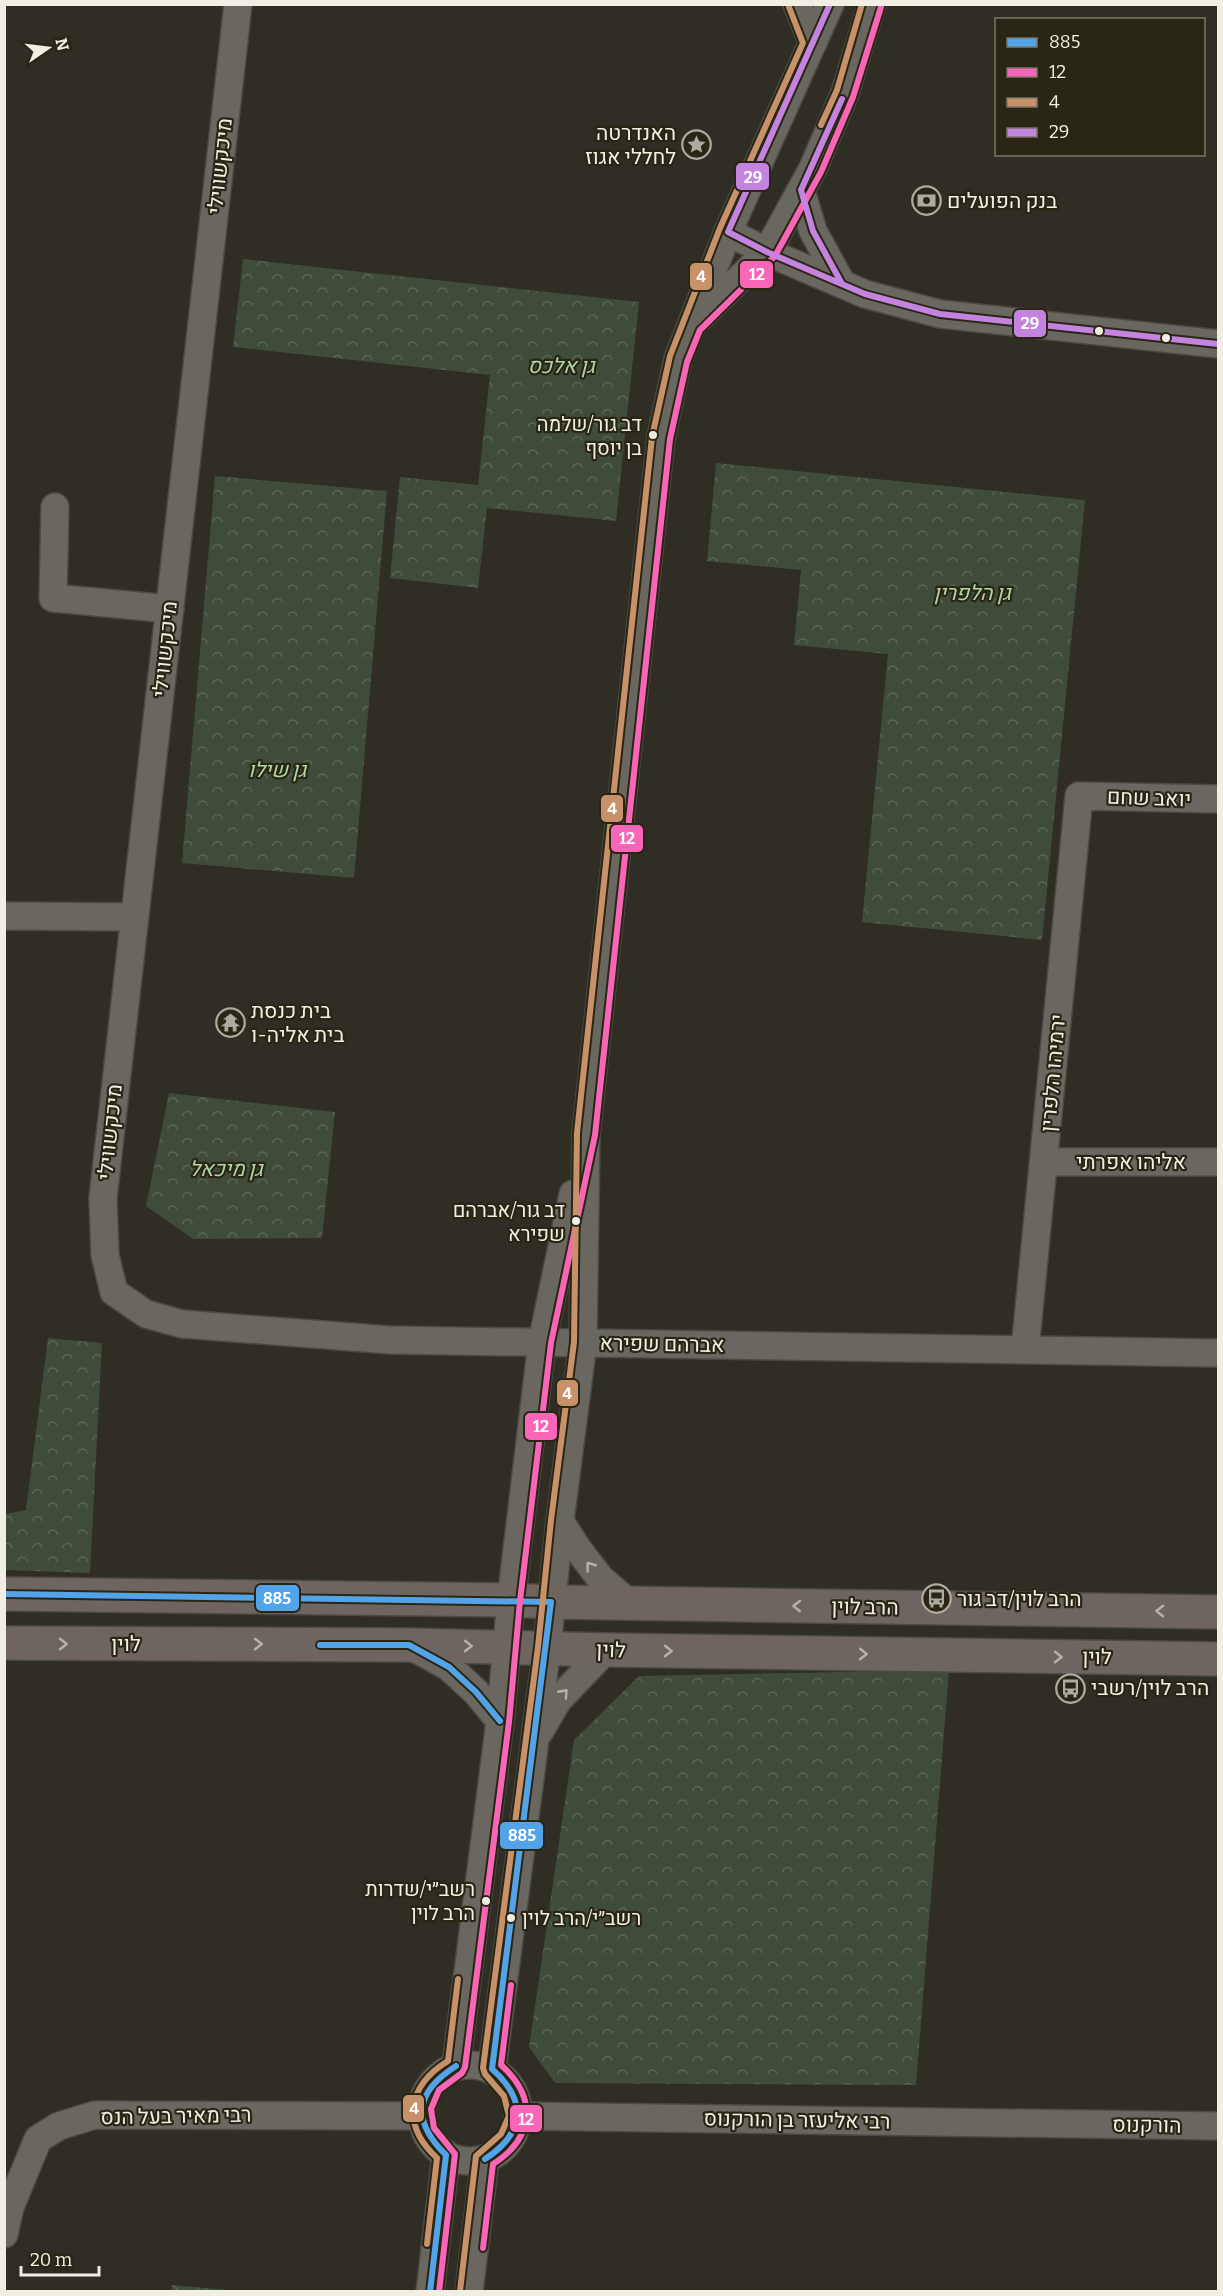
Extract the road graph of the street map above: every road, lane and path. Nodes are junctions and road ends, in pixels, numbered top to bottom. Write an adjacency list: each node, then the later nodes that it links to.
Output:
1 (238, 4): 13 (street, מיכקשווילי)
2 (797, 4): 5 (street)
3 (830, 4): 5 (street)
4 (872, 4): 6 (street)
5 (813, 43): 7 (street)
6 (801, 190): 8 (street); 9 (street)
7 (728, 232): 8 (street); 10 (street)
8 (767, 252): 9 (street); 10 (street)
9 (842, 284): 11 (street)
10 (692, 325): 18 (street)
11 (1218, 344)
12 (55, 507): 13 (street)
13 (170, 609): 17 (street, מיכקשווילי)
14 (1079, 796): 15 (street, יואב שחם); 19 (street, ירמיהו הלפרין)
15 (1218, 799)
16 (4, 916): 17 (street)
17 (135, 917): 21 (street, מיכקשווילי)
18 (586, 1134): 22 (street); 23 (street)
19 (1044, 1162): 20 (street, אליהו אפרתי); 24 (street, ירמיהו הלפרין)
20 (1218, 1162)
21 (114, 1292): 22 (street, אברהם שפירא)
22 (542, 1342): 23 (street, אברהם שפירא); 28 (street)
23 (583, 1343): 24 (street, אברהם שפירא); 26 (street)
24 (1024, 1350): 25 (street, אברהם שפירא)
25 (1218, 1353)
26 (560, 1521): 29 (street); 30 (street, one-way to 26)
27 (4, 1594): 28 (main road, הרב לוין)
28 (512, 1600): 29 (main road, הרב לוין); 34 (street)
29 (551, 1602): 30 (main road, הרב לוין); 35 (street)
30 (628, 1603): 31 (main road, הרב לוין, one-way to 30)
31 (1218, 1612)
32 (4, 1643): 33 (main road, לוין, one-way to 33)
33 (409, 1645): 34 (main road, לוין, one-way to 34); 38 (street)
34 (508, 1647): 35 (main road, לוין); 38 (street)
35 (547, 1648): 36 (main road, לוין); 39 (street)
36 (606, 1650): 37 (main road, לוין, one-way to 37); 39 (street, one-way to 36)
37 (1218, 1659)
38 (500, 1721): 40 (street)
39 (533, 1742): 41 (street)
40 (456, 2066): 41 (street); 42 (street)
41 (492, 2069): 43 (street)
42 (421, 2116): 46 (street); 48 (street, רבי מאיר בעל הנס)
43 (518, 2116): 44 (street, רבי אליעזר בן הורקנוס); 47 (street)
44 (1076, 2124): 45 (street, הורקנוס)
45 (1218, 2126)
46 (446, 2155): 47 (street); 49 (street)
47 (485, 2159): 50 (street)
48 (4, 2234)
49 (430, 2292)
50 (469, 2292)

